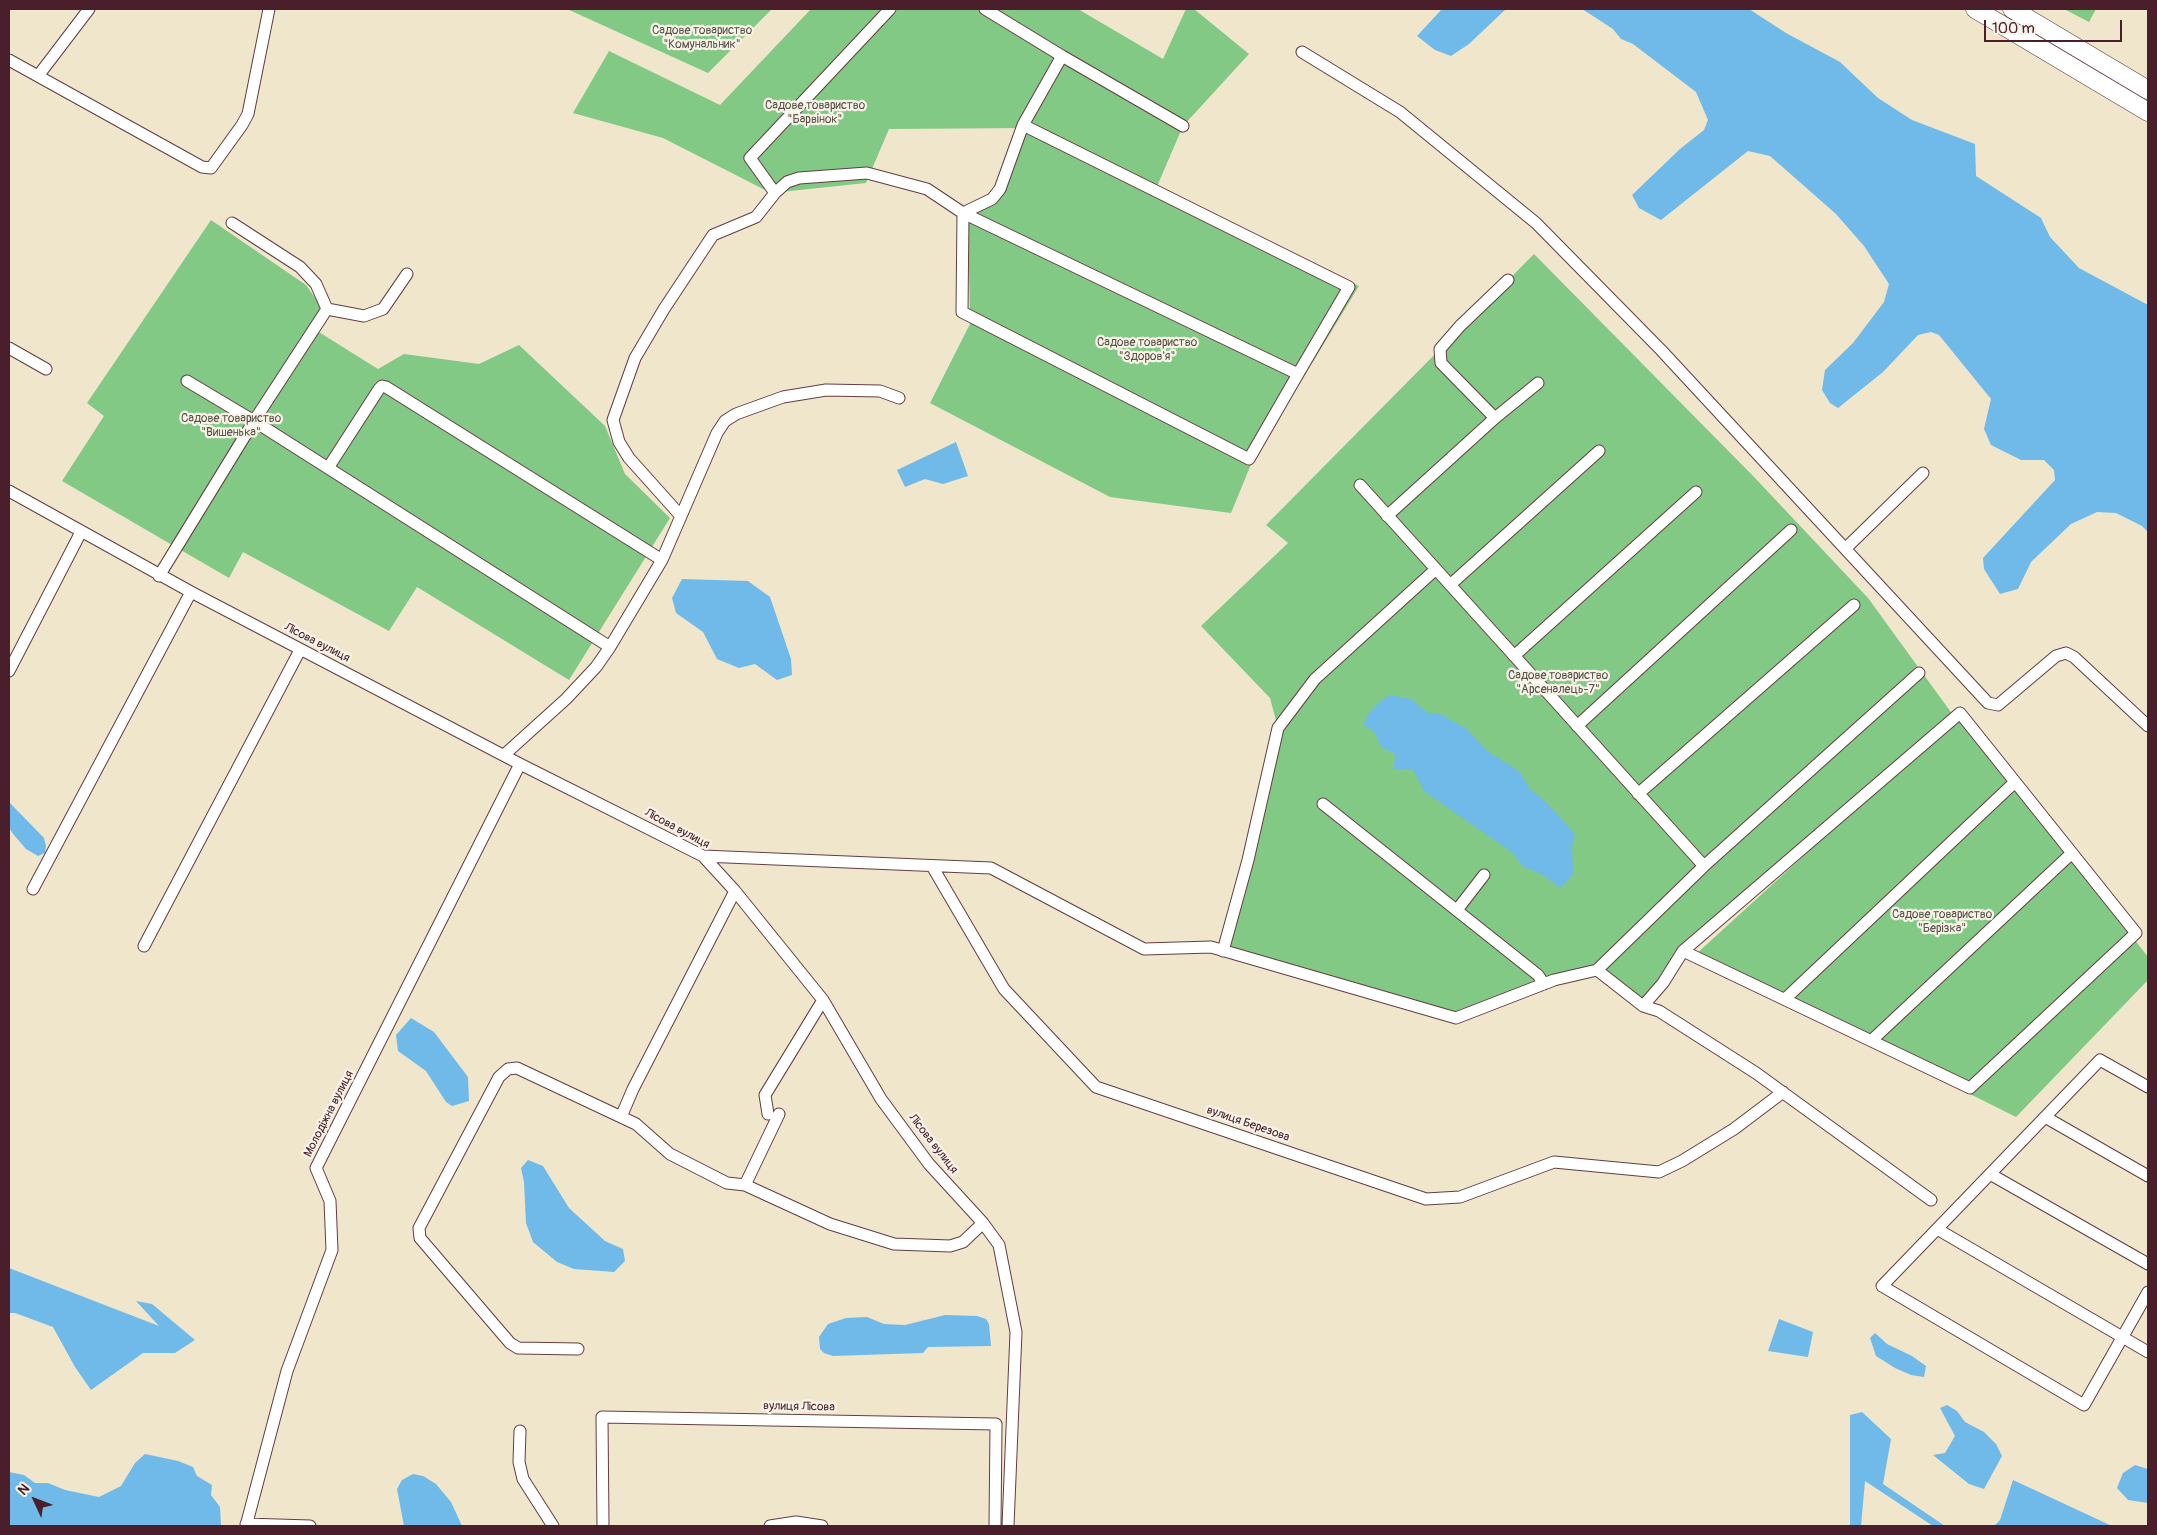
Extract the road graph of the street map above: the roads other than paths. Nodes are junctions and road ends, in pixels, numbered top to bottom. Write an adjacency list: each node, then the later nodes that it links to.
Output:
1 (89, 9): 10 (street)
2 (269, 9): 10 (street)
3 (890, 9): 15 (street)
4 (985, 9): 8 (street)
5 (1975, 9): 12 (main road)
6 (2012, 9): 11 (main road)
7 (1302, 52): 39 (street)
8 (1062, 56): 13 (street); 14 (street)
9 (9, 60): 10 (street)
10 (38, 76)
11 (2148, 90)
12 (2148, 112)
13 (1023, 125): 16 (street); 23 (street)
14 (1182, 126)
15 (775, 193): 16 (street); 35 (street)
16 (963, 212): 23 (street); 23 (street)
17 (232, 223): 20 (street)
18 (407, 274): 20 (street)
19 (1508, 280): 27 (street)
20 (327, 309): 28 (street)
21 (9, 348): 22 (street)
22 (46, 369)
23 (1298, 374)
24 (186, 381): 28 (street)
25 (1538, 383): 27 (street)
26 (899, 398): 35 (street)
27 (1495, 418): 36 (street)
28 (254, 421): 30 (street); 42 (street)
29 (1599, 451): 43 (street)
30 (328, 468): 40 (street); 46 (street)
31 (1923, 473): 39 (street)
32 (1360, 485): 36 (street)
33 (9, 490): 38 (street, Лісова вулиця)
34 (1696, 492): 48 (street)
35 (680, 515): 40 (street)
36 (1387, 516): 41 (street)
37 (1792, 530): 51 (street)
38 (81, 532): 42 (street, Лісова вулиця); 49 (street)
39 (1846, 548): 52 (street)
40 (662, 560): 46 (street)
41 (1436, 569): 43 (street); 67 (street)
42 (159, 576): 44 (street, Лісова вулиця)
43 (1450, 585): 48 (street)
44 (191, 592): 47 (street, Лісова вулиця); 63 (street)
45 (1854, 605): 56 (street)
46 (610, 647): 53 (street)
47 (300, 650): 53 (street, Лісова вулиця); 66 (street)
48 (1514, 656): 51 (street)
49 (9, 671)
50 (1919, 673): 61 (street)
51 (1577, 726): 56 (street)
52 (2148, 726)
53 (504, 755): 54 (street, Лісова вулиця)
54 (520, 764): 59 (street, Лісова вулиця); 91 (street, Молодіжна вулиця)
55 (2015, 782): 58 (street); 68 (street); 71 (street)
56 (1638, 794): 61 (street)
57 (1323, 804): 65 (street)
58 (2072, 853): 74 (street); 74 (street)
59 (703, 856): 60 (street); 64 (street, Лісова вулиця)
60 (932, 866): 67 (street); 76 (street, вулиця Березова)
61 (1704, 866): 69 (street)
62 (1484, 875): 65 (street)
63 (33, 889)
64 (735, 891): 72 (street, Лісова вулиця); 77 (street)
65 (1457, 910): 70 (street)
66 (144, 946)
67 (1223, 951): 70 (street)
68 (1683, 951): 71 (street); 73 (street)
69 (1597, 970): 70 (street); 73 (street)
70 (1544, 984)
71 (1785, 999): 74 (street)
72 (823, 1000): 81 (street); 83 (street, Лісова вулиця)
73 (1643, 1006): 76 (street)
74 (1872, 1040)
75 (2148, 1087): 78 (street)
76 (1783, 1092): 82 (street)
77 (621, 1117): 81 (street); 88 (street)
78 (2045, 1117): 79 (street); 80 (street)
79 (1990, 1174): 84 (street); 85 (street)
80 (2148, 1176)
81 (745, 1185): 83 (street)
82 (1931, 1200)
83 (983, 1223): 98 (street, Лісова вулиця)
84 (1936, 1229): 87 (street); 87 (street)
85 (2148, 1264)
86 (2148, 1292): 87 (street)
87 (2123, 1337): 89 (street)
88 (578, 1348)
89 (2148, 1352)
90 (520, 1431): 93 (street)
91 (246, 1525): 92 (street)
92 (310, 1526)
93 (553, 1526)
94 (603, 1526): 97 (street, вулиця Лісова)
95 (770, 1526): 96 (street)
96 (822, 1526)
97 (996, 1526)
98 (1008, 1526)

